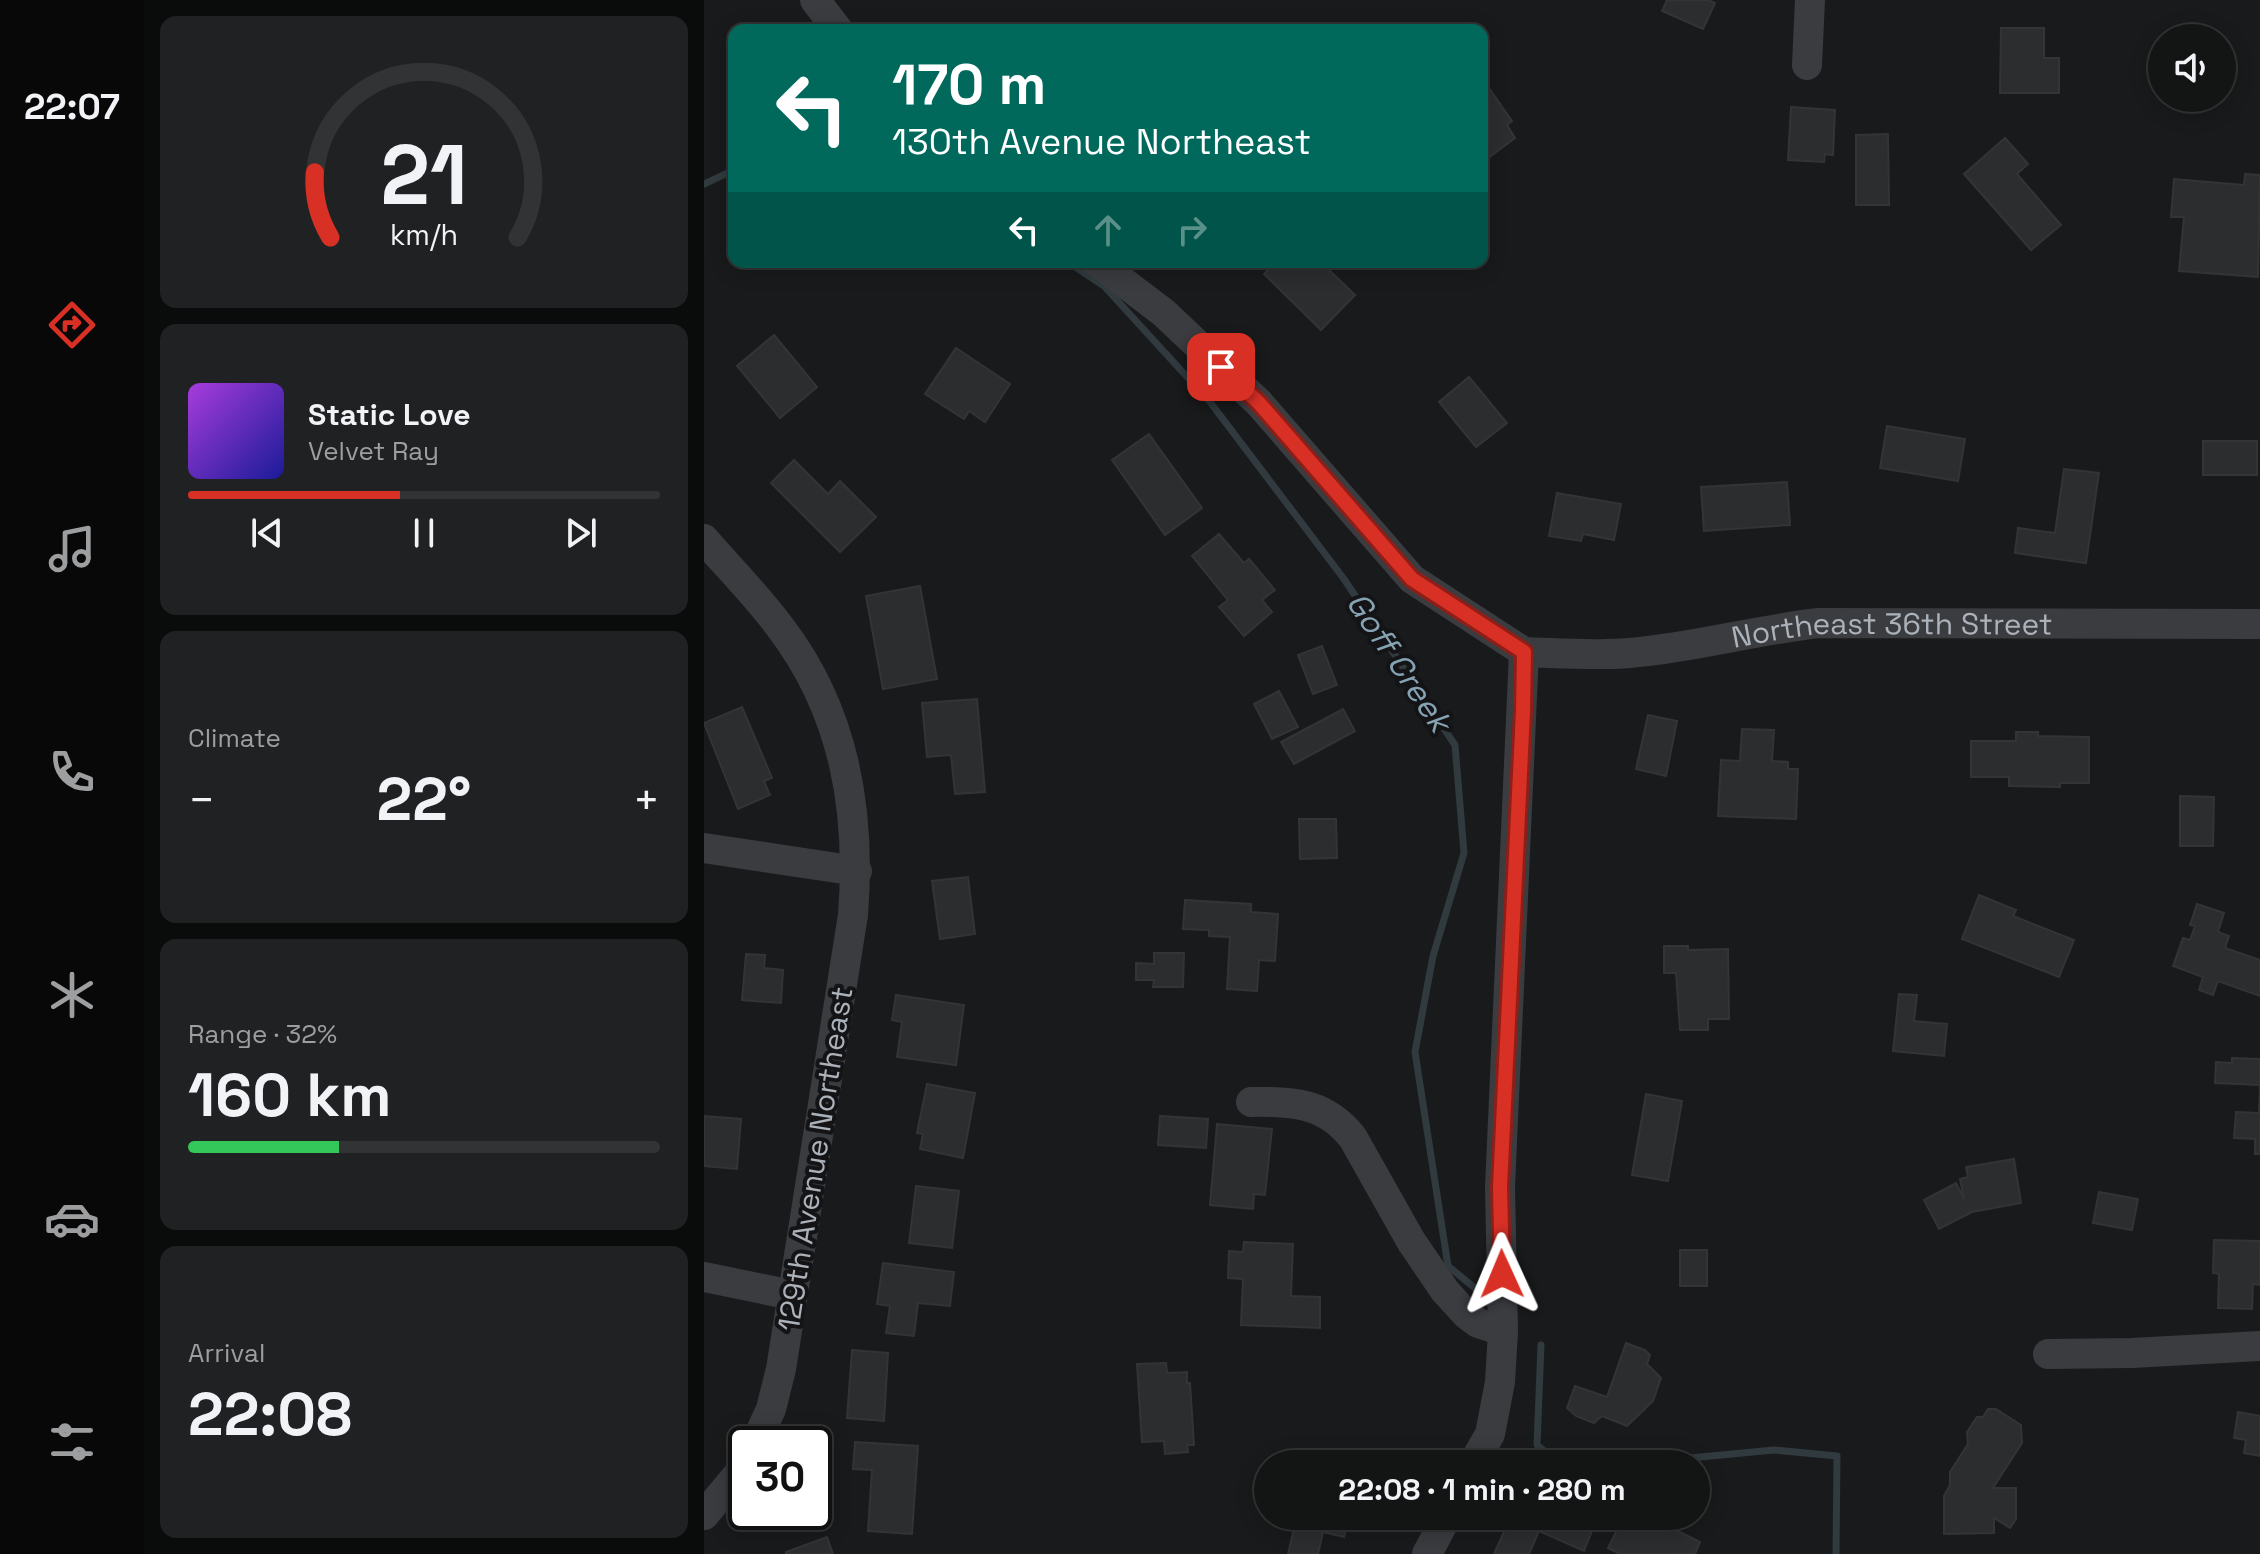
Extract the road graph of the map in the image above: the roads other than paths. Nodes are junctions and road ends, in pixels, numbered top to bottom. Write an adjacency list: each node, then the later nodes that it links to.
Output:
1 (815, 0): 3 (street)
2 (1810, 0): 4 (street)
3 (833, 24)
4 (1807, 65)
5 (1105, 268): 8 (street)
6 (704, 539): 10 (street)
7 (2260, 624): 8 (street, Northeast 36th Street)
8 (1524, 652): 14 (street)
9 (704, 848): 10 (street)
10 (857, 871): 13 (street, 129th Avenue Northeast)
11 (1251, 1102): 14 (street)
12 (704, 1277): 13 (street)
13 (792, 1295): 17 (street, 129th Avenue Northeast)
14 (1503, 1331): 18 (street)
15 (2260, 1346): 16 (street)
16 (2048, 1354)
17 (763, 1426)
18 (1481, 1450)
19 (728, 1486): 20 (street)
20 (704, 1515)
21 (1440, 1530): 22 (street)
22 (1427, 1554)

